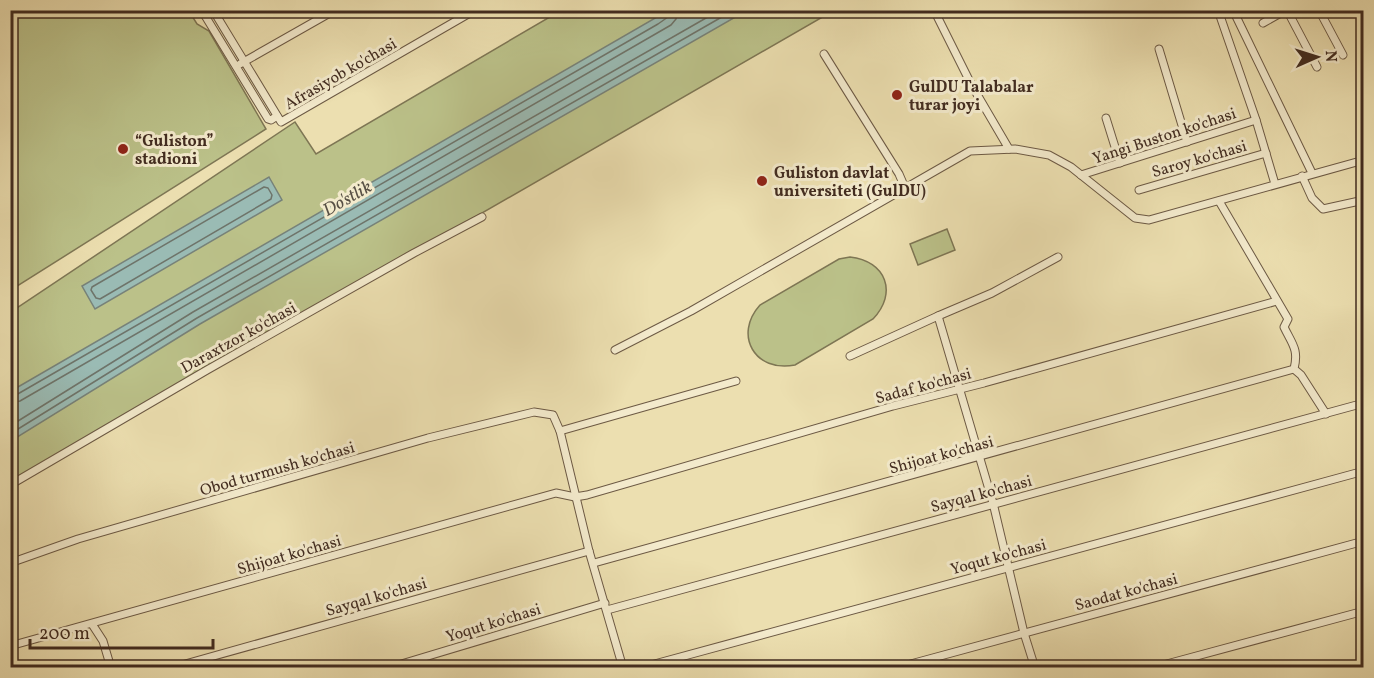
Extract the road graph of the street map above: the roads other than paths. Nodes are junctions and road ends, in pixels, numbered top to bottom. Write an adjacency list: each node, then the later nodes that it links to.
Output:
1 (335, 10): 16 (street)
2 (457, 10): 11 (street)
3 (475, 10): 11 (street, Afrasiyob ko'chasi)
4 (934, 10): 23 (street)
5 (1218, 10): 21 (street)
6 (1233, 10): 27 (street)
7 (1287, 10): 12 (street); 18 (street)
8 (1319, 10): 15 (street)
9 (213, 11): 10 (street); 16 (street)
10 (203, 12): 17 (street)
11 (462, 19): 20 (street, Afrasiyob ko'chasi)
12 (1263, 23)
13 (1159, 49): 22 (street)
14 (824, 54): 31 (street)
15 (1343, 55)
16 (244, 62): 17 (street); 20 (street)
17 (236, 66): 20 (street)
18 (1317, 67)
19 (1106, 118): 26 (street)
20 (279, 119)
21 (1256, 120): 22 (street, Yangi Buston ko'chasi); 24 (street)
22 (1187, 141): 26 (street, Yangi Buston ko'chasi)
23 (1009, 149): 28 (street); 31 (street)
24 (1266, 153): 30 (street); 32 (street, Saroy ko'chasi)
25 (1364, 160): 27 (street)
26 (1120, 163): 28 (street, Yangi Buston ko'chasi)
27 (1312, 173): 29 (street)
28 (1081, 175): 34 (street)
29 (1302, 176): 30 (street); 33 (street)
30 (1275, 184): 34 (street)
31 (905, 188): 39 (street)
32 (1139, 190)
33 (1364, 200)
34 (1219, 201): 37 (street)
35 (482, 217): 49 (street, Daraxtzor ko'chasi)
36 (1058, 257): 38 (street)
37 (1277, 301): 41 (street); 43 (street, Sadaf ko'chasi)
38 (938, 316): 40 (street); 43 (street)
39 (615, 350)
40 (850, 356)
41 (1294, 369): 45 (street); 47 (street, Shijoat ko'chasi)
42 (736, 381): 46 (street)
43 (960, 389): 47 (street); 50 (street, Sadaf ko'chasi)
44 (1364, 403): 45 (street, Sayqal ko'chasi)
45 (1326, 414): 51 (street, Sayqal ko'chasi)
46 (560, 431): 50 (street); 54 (street, Obod turmush ko'chasi)
47 (980, 457): 51 (street); 55 (street, Shijoat ko'chasi)
48 (1364, 471): 56 (street, Yoqut ko'chasi)
49 (10, 485)
50 (575, 497): 53 (street); 59 (street, Shijoat ko'chasi)
51 (993, 503): 56 (street); 57 (street, Sayqal ko'chasi)
52 (1364, 541): 60 (street, Saodat ko'chasi)
53 (589, 551): 55 (street); 63 (street, Sayqal ko'chasi)
54 (10, 563)
55 (594, 563): 57 (street)
56 (1008, 567): 60 (street); 66 (street, Yoqut ko'chasi)
57 (606, 607): 64 (street, Yoqut ko'chasi); 65 (street)
58 (1364, 610): 69 (street)
59 (92, 624): 61 (street, Shijoat ko'chasi); 62 (street)
60 (1024, 633): 67 (street, Saodat ko'chasi); 68 (street)
61 (10, 646)
62 (111, 668)
63 (171, 668)
64 (388, 668)
65 (623, 668)
66 (640, 668)
67 (896, 668)
68 (1035, 668)
69 (1152, 668)

